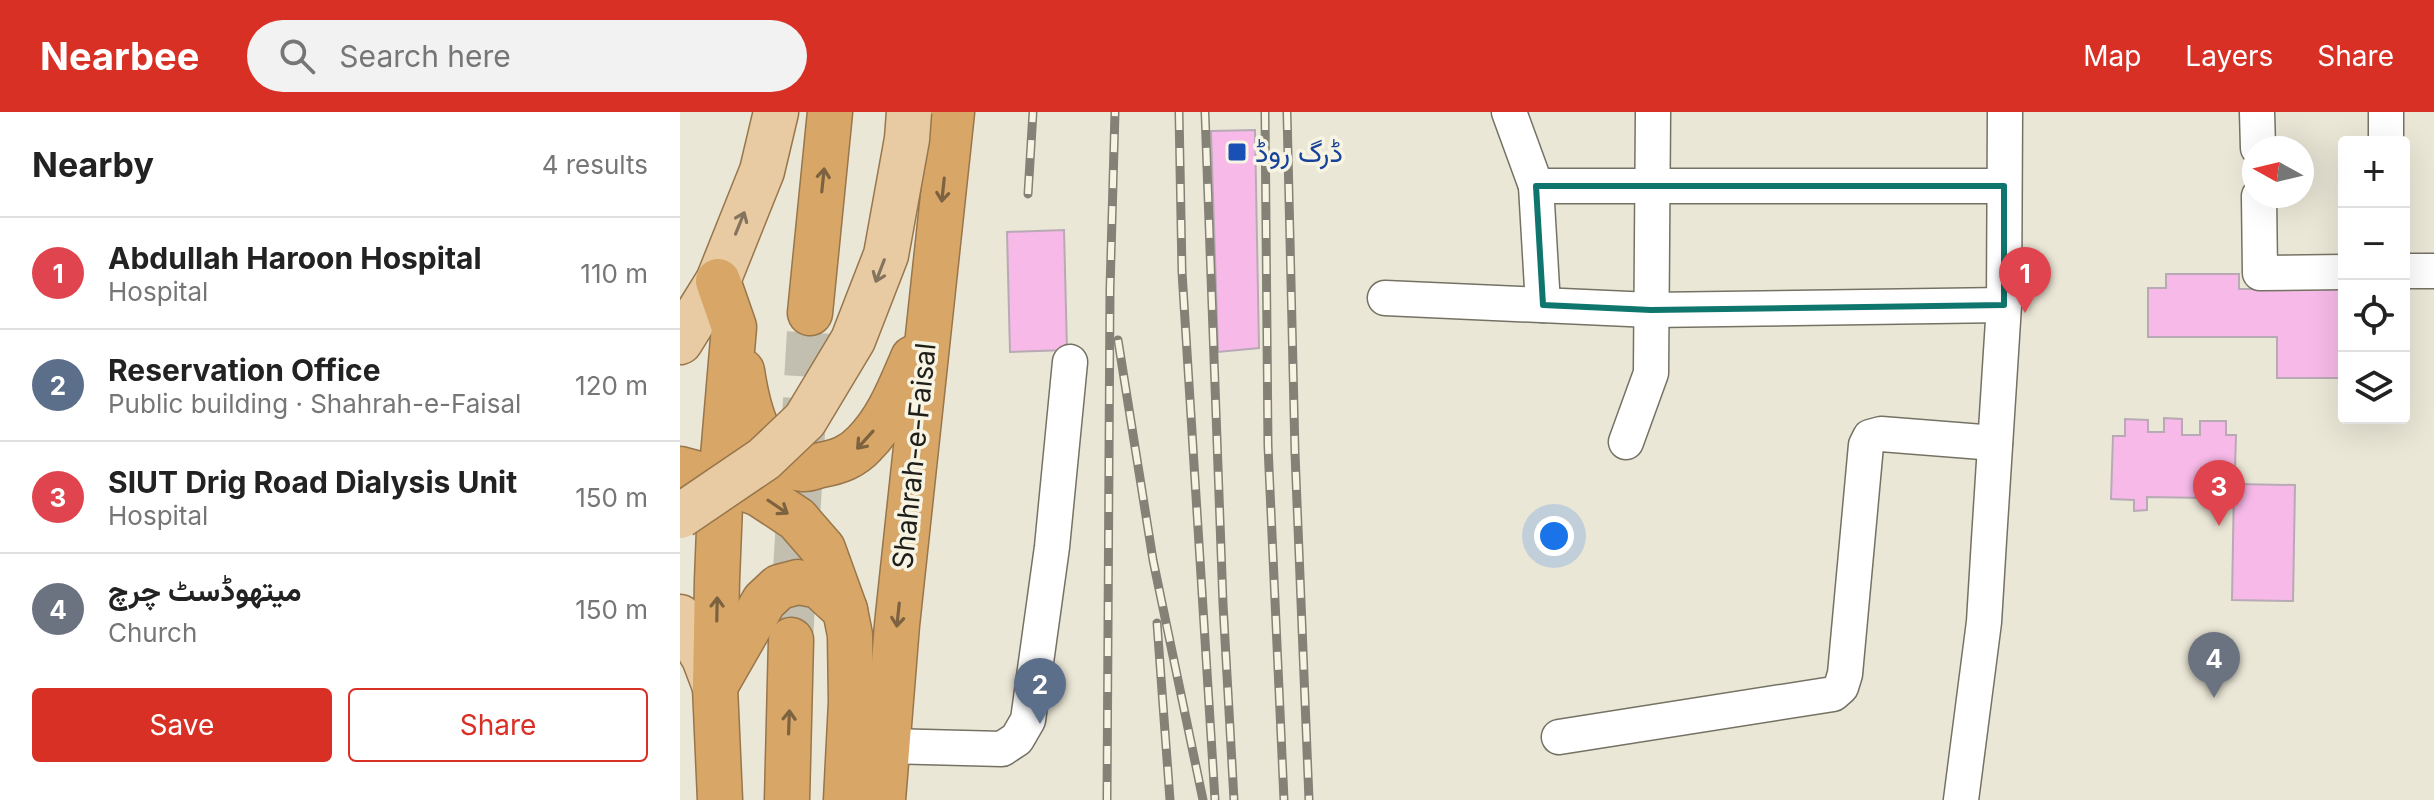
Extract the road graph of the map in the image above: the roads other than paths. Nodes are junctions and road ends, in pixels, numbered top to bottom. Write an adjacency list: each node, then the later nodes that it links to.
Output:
1 (776, 112): 19 (main road, one-way to 1)
2 (830, 112): 24 (highway, one-way to 2)
3 (909, 112): 32 (main road, one-way to 32, bridge)
4 (952, 112): 25 (highway, Shahrah-e-Faisal, one-way to 25)
5 (1509, 112): 13 (street)
6 (1653, 112): 12 (street)
7 (2005, 112): 14 (street)
8 (2257, 112): 10 (street)
9 (2386, 112): 11 (street)
10 (2258, 136)
11 (2386, 136)
12 (1653, 185): 13 (street); 14 (street); 23 (street)
13 (1536, 186): 21 (street)
14 (2004, 186): 22 (street)
15 (2259, 208): 18 (street)
16 (2410, 271): 17 (street)
17 (2434, 271)
18 (2338, 272)
19 (718, 281): 26 (highway); 27 (main road)
20 (1385, 298): 21 (street)
21 (1543, 305): 23 (street)
22 (2004, 305): 23 (street); 30 (street)
23 (1651, 310): 29 (street)
24 (810, 313)
25 (928, 323): 26 (highway, one-way to 26); 38 (highway, Shahrah-e-Faisal, one-way to 38)
26 (734, 327): 31 (highway)
27 (680, 342)
28 (1070, 362): 38 (street)
29 (1626, 442)
30 (1995, 443): 37 (street); 43 (street)
31 (701, 474): 33 (highway, one-way to 33); 36 (highway, one-way to 31)
32 (680, 516)
33 (845, 610): 36 (highway); 41 (highway)
34 (680, 617): 36 (main road)
35 (791, 640): 40 (highway, one-way to 35)
36 (715, 687): 39 (highway)
37 (1559, 737)
38 (887, 746): 42 (highway, Shahrah-e-Faisal)
39 (720, 800)
40 (787, 800)
41 (846, 800)
42 (883, 800)
43 (1961, 800)

